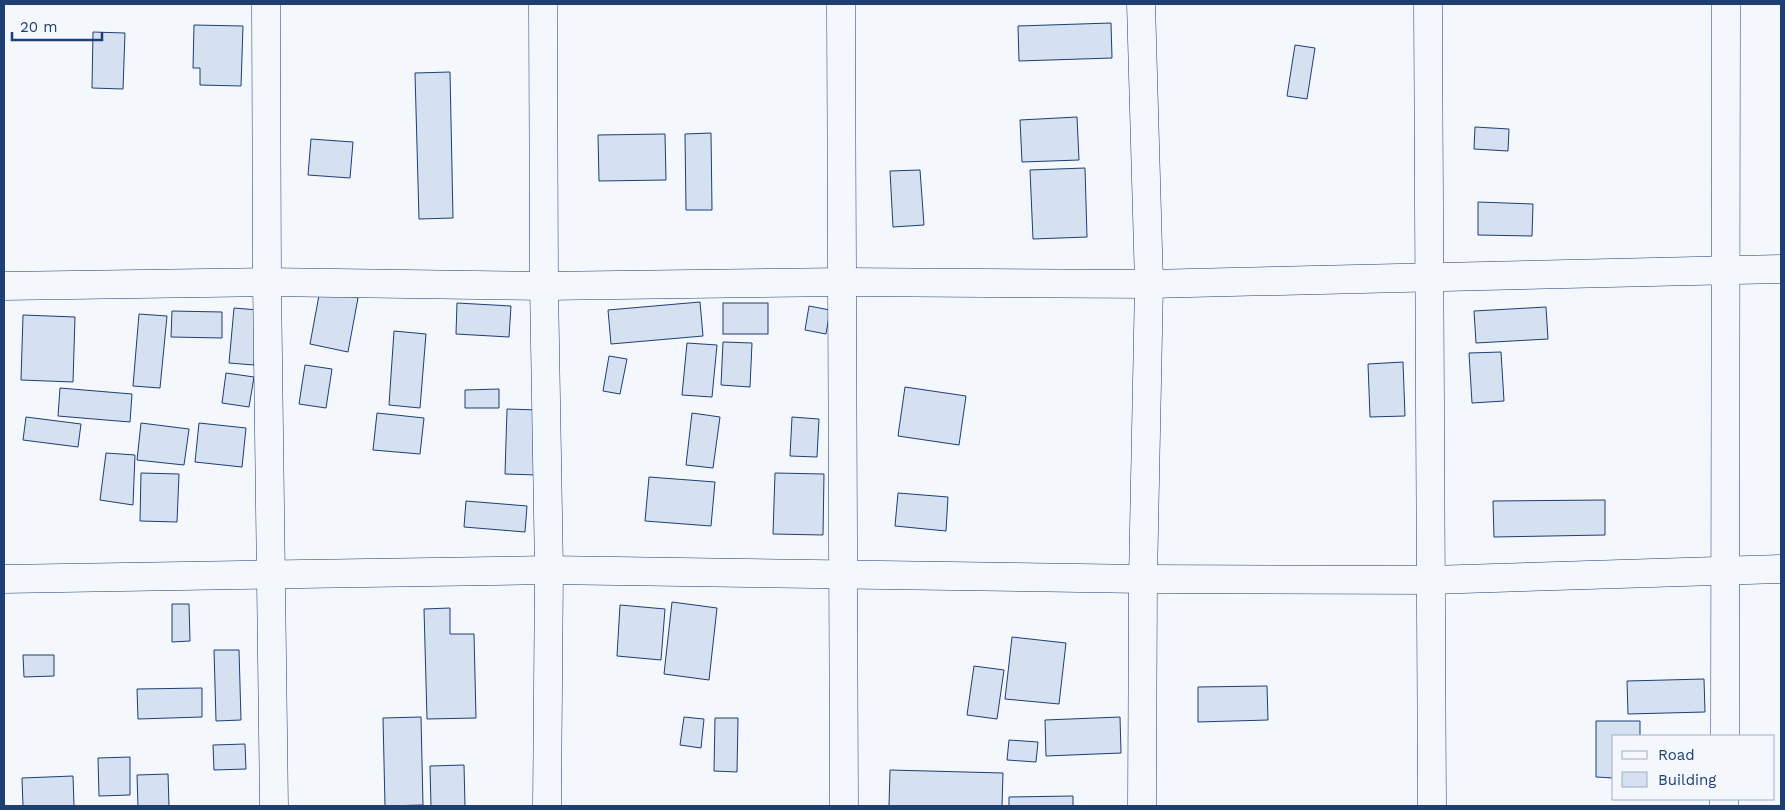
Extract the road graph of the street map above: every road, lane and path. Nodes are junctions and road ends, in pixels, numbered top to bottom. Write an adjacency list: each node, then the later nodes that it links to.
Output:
1 (266, 4): 10 (street)
2 (543, 4): 14 (street)
3 (841, 4): 11 (street)
4 (1142, 4): 12 (street)
5 (1428, 4): 9 (street)
6 (1726, 4): 8 (street)
7 (1781, 269): 8 (street)
8 (1725, 271): 9 (street); 17 (street)
9 (1429, 276): 12 (street); 22 (street)
10 (267, 282): 13 (street); 14 (street); 18 (street)
11 (843, 282): 12 (street); 14 (street); 19 (street)
12 (1149, 284): 21 (street)
13 (4, 286)
14 (544, 286): 16 (street)
15 (1781, 569): 17 (street)
16 (548, 570): 18 (street); 19 (street); 25 (street)
17 (1725, 570): 22 (street); 23 (street)
18 (270, 574): 20 (street); 24 (street)
19 (844, 576): 21 (street); 26 (street)
20 (4, 579)
21 (1143, 580): 22 (street); 27 (street)
22 (1431, 580): 28 (street)
23 (1724, 735)
24 (274, 806)
25 (547, 806)
26 (844, 806)
27 (1142, 806)
28 (1432, 806)

